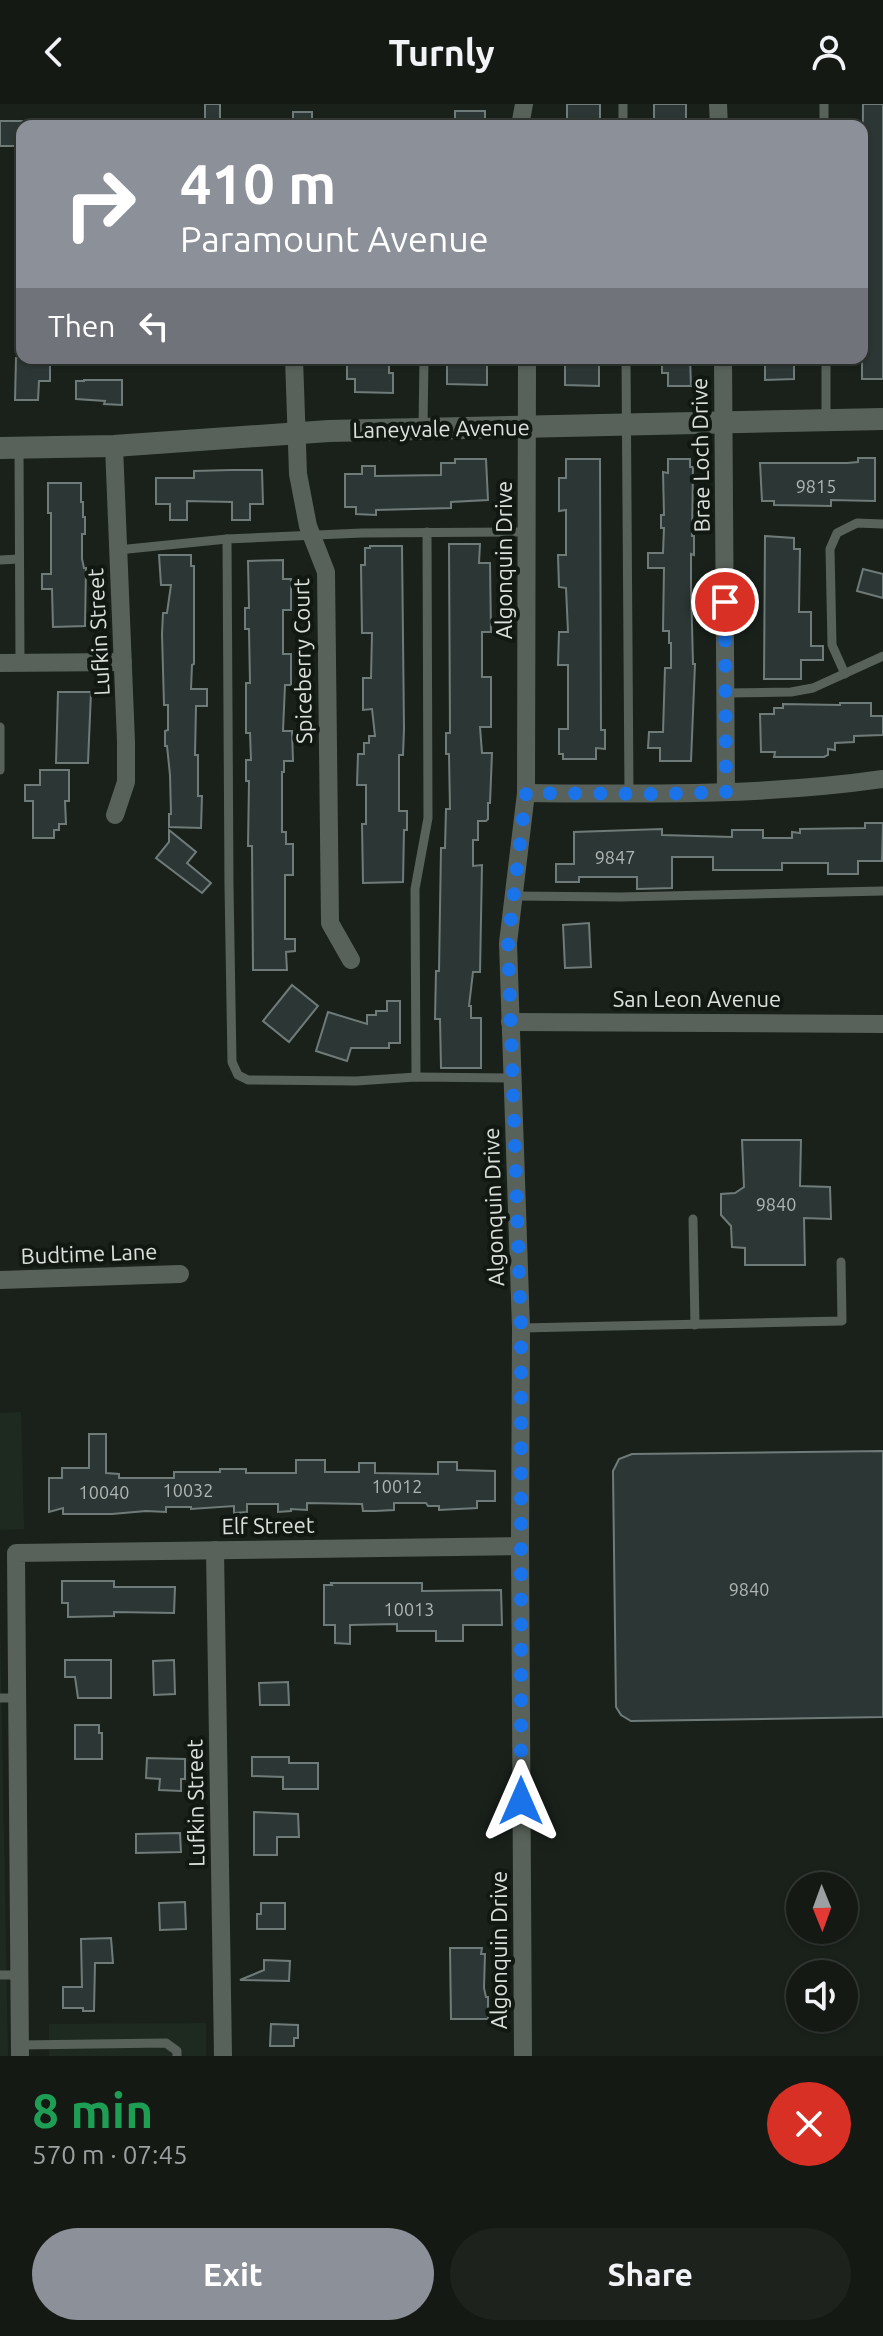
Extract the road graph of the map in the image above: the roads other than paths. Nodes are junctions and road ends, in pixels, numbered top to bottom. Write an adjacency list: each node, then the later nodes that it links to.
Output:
1 (294, 364): 13 (street, Spiceberry Court)
2 (424, 364): 12 (lane)
3 (527, 364): 11 (street, Algonquin Drive)
4 (626, 364): 10 (lane)
5 (723, 364): 9 (street, Brae Loch Drive)
6 (826, 364): 8 (lane)
7 (883, 419): 8 (street, Laneyvale Avenue)
8 (826, 420): 9 (street, Laneyvale Avenue)
9 (724, 421): 10 (street, Laneyvale Avenue); 29 (street, Brae Loch Drive)
10 (627, 424): 11 (street, Laneyvale Avenue); 35 (lane)
11 (528, 427): 12 (street, Laneyvale Avenue); 18 (street, Algonquin Drive)
12 (423, 429): 13 (street, Laneyvale Avenue)
13 (296, 434): 14 (street, Laneyvale Avenue); 19 (street, Spiceberry Court)
14 (114, 446): 15 (street, Laneyvale Avenue); 21 (street, Lufkin Street)
15 (10, 447): 22 (lane)
16 (883, 524): 28 (lane)
17 (427, 532): 18 (lane); 19 (lane); 42 (lane)
18 (527, 532): 34 (street, Algonquin Drive)
19 (312, 535): 20 (lane); 39 (street, Spiceberry Court)
20 (227, 539): 21 (lane); 42 (lane)
21 (118, 550): 25 (street, Lufkin Street)
22 (19, 559): 23 (lane); 27 (lane)
23 (0, 560)
24 (883, 656): 28 (lane)
25 (123, 662): 27 (street); 36 (street, Lufkin Street)
26 (0, 663): 27 (street)
27 (20, 663)
28 (845, 674): 29 (lane)
29 (726, 693): 33 (street, Brae Loch Drive)
30 (0, 727): 31 (lane)
31 (0, 770)
32 (883, 779): 33 (street)
33 (726, 792): 35 (street)
34 (526, 793): 35 (street); 38 (street, Algonquin Drive)
35 (629, 794)
36 (115, 815)
37 (883, 891): 38 (lane)
38 (513, 896): 40 (street, Algonquin Drive)
39 (351, 960)
40 (510, 1022): 41 (street, San Leon Avenue); 43 (street, Algonquin Drive)
41 (883, 1024)
42 (416, 1077): 43 (lane)
43 (511, 1078): 49 (street, Algonquin Drive)
44 (693, 1219): 48 (lane)
45 (841, 1262): 48 (lane)
46 (180, 1274): 47 (street, Budtime Lane)
47 (0, 1280)
48 (695, 1325): 49 (lane)
49 (521, 1328): 50 (street, Algonquin Drive)
50 (520, 1546): 51 (street, Elf Street); 60 (street, Algonquin Drive)
51 (215, 1550): 52 (street, Elf Street); 59 (street, Lufkin Street)
52 (9, 1698): 54 (street)
53 (0, 1975): 54 (lane)
54 (19, 1975): 56 (street)
55 (95, 2044): 56 (lane); 57 (lane); 58 (lane)
56 (20, 2051)
57 (95, 2056)
58 (177, 2056)
59 (223, 2056)
60 (523, 2056)

